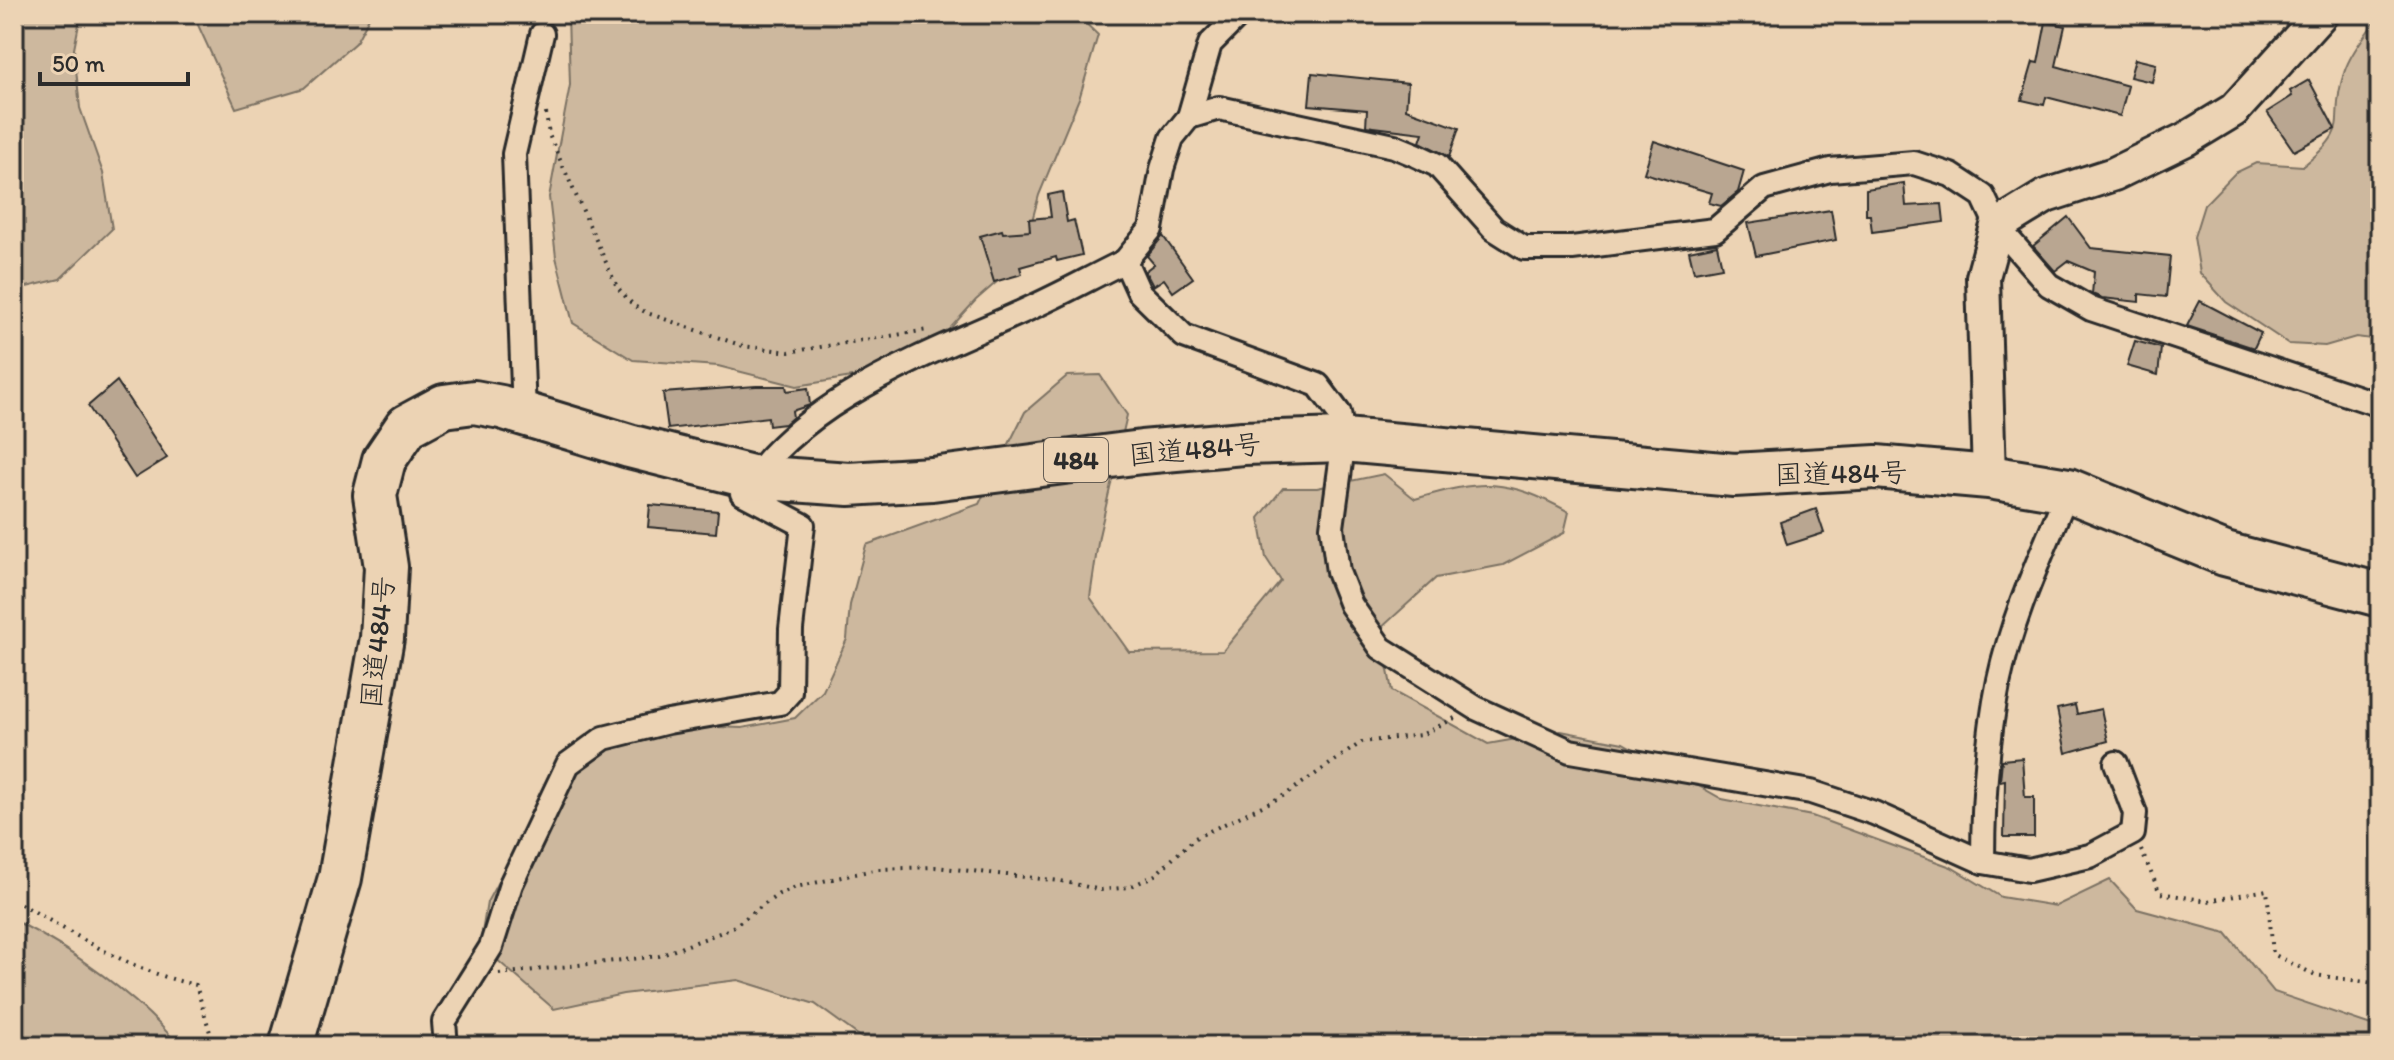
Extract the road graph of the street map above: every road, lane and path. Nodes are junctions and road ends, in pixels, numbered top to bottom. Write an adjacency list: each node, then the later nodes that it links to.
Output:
1 (1240, 14): 5 (street)
2 (2321, 14): 6 (street)
3 (540, 24): 4 (street); 10 (street)
4 (544, 72): 8 (path)
5 (1189, 117): 6 (street); 7 (street)
6 (1997, 226): 9 (street); 13 (street)
7 (1125, 261): 11 (street); 12 (street)
8 (937, 328)
9 (2380, 405)
10 (524, 413): 12 (highway, 国道484号 / 484); 24 (highway, 国道484号 / 484)
11 (1344, 440): 12 (highway, 国道484号 / 484); 13 (highway, 国道484号 / 484); 16 (street)
12 (752, 477): 21 (street)
13 (1989, 477): 14 (highway, 国道484号 / 484)
14 (2068, 490): 15 (highway, 国道484号 / 484); 19 (street)
15 (2380, 595)
16 (1476, 708): 19 (street); 21 (path)
17 (2116, 763): 18 (street)
18 (2133, 833): 19 (street); 22 (path)
19 (1983, 862)
20 (14, 900): 23 (path)
21 (469, 978): 25 (street)
22 (2380, 984)
23 (214, 1046)
24 (291, 1046)
25 (446, 1046)

